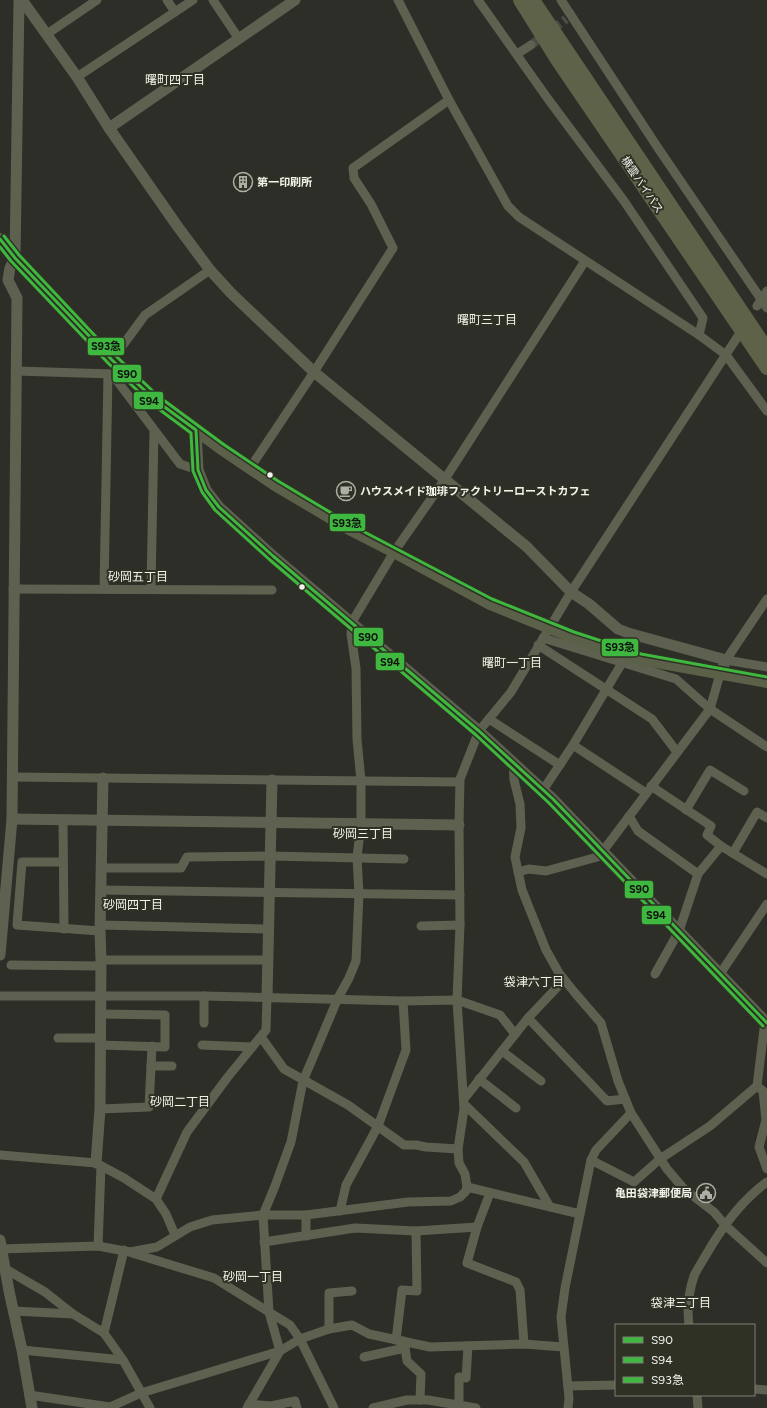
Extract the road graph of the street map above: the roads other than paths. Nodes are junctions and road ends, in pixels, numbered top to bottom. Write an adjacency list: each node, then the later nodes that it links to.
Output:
1 (20, 0): 13 (street); 21 (street)
2 (97, 0): 13 (street)
3 (167, 0): 12 (street)
4 (193, 0): 12 (street)
5 (213, 0): 14 (street)
6 (295, 0): 14 (street)
7 (398, 0): 18 (street)
8 (478, 0): 16 (street)
9 (520, 0): 32 (highway, 横雲バイパス)
10 (533, 0): 29 (highway, 横雲バイパス)
11 (561, 0): 25 (street)
12 (175, 12): 17 (street)
13 (47, 34): 17 (street)
14 (239, 39): 19 (street)
15 (531, 45): 16 (street)
16 (517, 54): 28 (street)
17 (77, 77): 19 (street)
18 (449, 100): 22 (street); 34 (street)
19 (109, 128): 23 (street)
20 (0, 239): 21 (main road)
21 (15, 258): 31 (main road); 33 (street)
22 (585, 261): 28 (street); 42 (street)
23 (210, 270): 31 (street); 34 (street)
24 (767, 291): 25 (street)
25 (759, 303): 26 (street)
26 (767, 308)
27 (740, 333): 30 (street)
28 (698, 335): 30 (street)
29 (767, 349)
30 (726, 355): 37 (street); 48 (street)
31 (112, 360): 36 (main road)
32 (767, 368)
33 (16, 371): 35 (street); 44 (street)
34 (314, 372): 40 (street); 42 (street)
35 (110, 374): 36 (street); 39 (street); 45 (street)
36 (126, 374): 38 (main road)
37 (767, 411)
38 (196, 430): 40 (main road); 41 (street)
39 (154, 431): 41 (street); 46 (street)
40 (250, 468): 43 (main road)
41 (198, 470): 50 (street)
42 (445, 479): 43 (street); 48 (street)
43 (394, 552): 50 (street); 51 (main road)
44 (13, 589): 45 (street); 66 (street)
45 (104, 589): 46 (street)
46 (151, 589): 47 (street)
47 (272, 590)
48 (571, 592): 51 (street); 52 (street)
49 (767, 599): 52 (street)
50 (352, 622): 60 (street); 69 (street)
51 (543, 637): 53 (street); 55 (main road); 57 (street); 59 (street)
52 (726, 660): 54 (street); 55 (street)
53 (622, 663): 57 (street); 58 (street)
54 (767, 667)
55 (720, 674): 56 (main road); 58 (street)
56 (767, 682)
57 (606, 690): 61 (street); 63 (street)
58 (710, 709): 62 (street); 63 (street)
59 (489, 719): 60 (street); 65 (street)
60 (479, 731): 64 (street); 70 (street)
61 (573, 744): 65 (street); 72 (street)
62 (767, 747)
63 (677, 752): 72 (street)
64 (513, 762): 71 (street); 91 (street)
65 (560, 765): 71 (street)
66 (13, 777): 67 (street); 77 (street)
67 (103, 778): 68 (street); 79 (street)
68 (272, 780): 69 (street); 80 (street)
69 (361, 781): 70 (street); 81 (street)
70 (459, 782): 82 (street)
71 (543, 790): 84 (street)
72 (649, 790): 74 (street); 75 (street)
73 (744, 791): 74 (street)
74 (686, 810): 83 (street)
75 (629, 816): 84 (street); 92 (street)
76 (767, 818): 85 (street)
77 (12, 820): 78 (street); 105 (street)
78 (63, 820): 79 (street); 89 (street)
79 (102, 821): 80 (street); 90 (street)
80 (271, 823): 81 (street); 86 (street)
81 (361, 824): 82 (street); 87 (street)
82 (459, 825): 97 (street)
83 (721, 846): 85 (street); 92 (street)
84 (603, 851): 91 (street); 104 (street)
85 (733, 853): 93 (street)
86 (270, 856): 87 (street); 90 (street); 95 (street)
87 (357, 857): 88 (street); 96 (street)
88 (404, 859)
89 (64, 862): 102 (street); 102 (street)
90 (101, 868): 94 (street)
91 (518, 872): 111 (street)
92 (698, 874): 104 (street)
93 (767, 874)
94 (101, 890): 95 (street); 101 (street)
95 (269, 893): 96 (street); 103 (street)
96 (359, 894): 97 (street); 116 (street)
97 (460, 896): 99 (street)
98 (767, 904): 110 (street)
99 (460, 925): 100 (street); 117 (street)
100 (421, 926)
101 (100, 928): 102 (street); 103 (street); 107 (street)
102 (64, 929)
103 (268, 929): 106 (street)
104 (679, 931): 109 (street); 110 (street)
105 (0, 955)
106 (268, 960): 107 (street); 115 (street)
107 (101, 963): 108 (street); 113 (street)
108 (11, 965)
109 (655, 974)
110 (720, 974): 121 (street)
111 (564, 980): 120 (street); 137 (street)
112 (0, 996): 113 (street)
113 (101, 996): 114 (street); 119 (street)
114 (204, 996): 115 (street); 122 (street)
115 (267, 997): 116 (street); 124 (street)
116 (338, 998): 118 (street); 134 (street)
117 (457, 1000): 118 (street); 123 (street); 138 (street)
118 (403, 1001): 142 (street)
119 (101, 1014): 126 (street); 128 (street)
120 (528, 1018): 123 (street); 137 (street)
121 (766, 1022): 136 (street)
122 (204, 1023)
123 (515, 1034): 130 (street)
124 (261, 1037): 129 (street); 134 (street)
125 (58, 1038): 126 (street)
126 (100, 1042): 128 (street); 140 (street)
127 (202, 1045): 129 (street)
128 (152, 1046): 131 (street)
129 (252, 1047): 152 (street)
130 (502, 1051): 133 (street); 135 (street)
131 (151, 1066): 132 (street); 140 (street)
132 (172, 1066)
133 (479, 1079): 138 (street); 139 (street)
134 (303, 1081): 142 (street); 156 (street)
135 (541, 1081)
136 (757, 1086): 145 (street); 148 (street)
137 (625, 1099): 141 (street)
138 (464, 1101): 143 (street); 153 (street)
139 (516, 1108)
140 (100, 1109): 147 (street)
141 (630, 1113): 145 (street); 146 (street)
142 (378, 1126): 143 (street); 154 (street)
143 (458, 1148): 150 (street)
144 (0, 1155): 147 (street)
145 (660, 1159): 146 (street); 158 (street)
146 (591, 1160): 155 (street)
147 (99, 1164): 152 (street); 165 (street)
148 (767, 1169)
149 (767, 1182): 158 (street)
150 (467, 1187): 151 (street); 154 (street)
151 (490, 1193): 153 (street); 159 (street)
152 (156, 1199): 161 (street)
153 (550, 1207): 155 (street)
154 (340, 1212): 157 (street)
155 (580, 1214): 181 (street)
156 (263, 1215): 157 (street); 161 (street); 163 (street)
157 (306, 1215): 162 (street)
158 (726, 1225): 167 (street); 174 (street)
159 (477, 1227): 160 (street); 179 (street)
160 (416, 1231): 162 (street); 178 (street)
161 (176, 1235): 166 (street)
162 (306, 1236): 163 (street)
163 (264, 1242): 172 (street)
164 (1, 1246): 165 (street); 168 (street)
165 (98, 1246): 166 (street)
166 (127, 1251): 172 (street); 176 (street)
167 (767, 1263)
168 (5, 1271): 170 (street); 173 (street)
169 (352, 1291): 175 (street)
170 (4, 1292): 171 (street)
171 (13, 1310): 173 (street); 182 (street)
172 (269, 1312): 177 (street); 183 (street)
173 (73, 1314): 176 (street)
174 (689, 1324)
175 (329, 1329): 177 (street); 178 (street)
176 (104, 1333): 185 (street)
177 (300, 1339): 183 (street); 200 (street)
178 (402, 1343): 180 (street); 184 (street); 193 (street)
179 (524, 1344): 180 (street); 181 (street)
180 (468, 1346): 194 (street)
181 (563, 1347): 187 (street)
182 (22, 1350): 185 (street); 191 (street)
183 (280, 1351): 190 (street); 195 (street)
184 (364, 1357)
185 (123, 1360): 190 (street)
186 (615, 1385): 187 (street)
187 (568, 1386): 203 (street)
188 (755, 1389): 189 (street)
189 (767, 1390)
190 (141, 1393): 197 (street); 198 (street)
191 (29, 1395): 196 (street); 197 (street)
192 (697, 1396): 204 (street)
193 (420, 1400): 194 (street); 201 (street)
194 (458, 1405): 202 (street)
195 (248, 1406): 199 (street)
196 (32, 1408)
197 (110, 1408)
198 (150, 1408)
199 (297, 1408)
200 (334, 1408)
201 (373, 1408)
202 (476, 1408)
203 (568, 1408)
204 (698, 1408)

